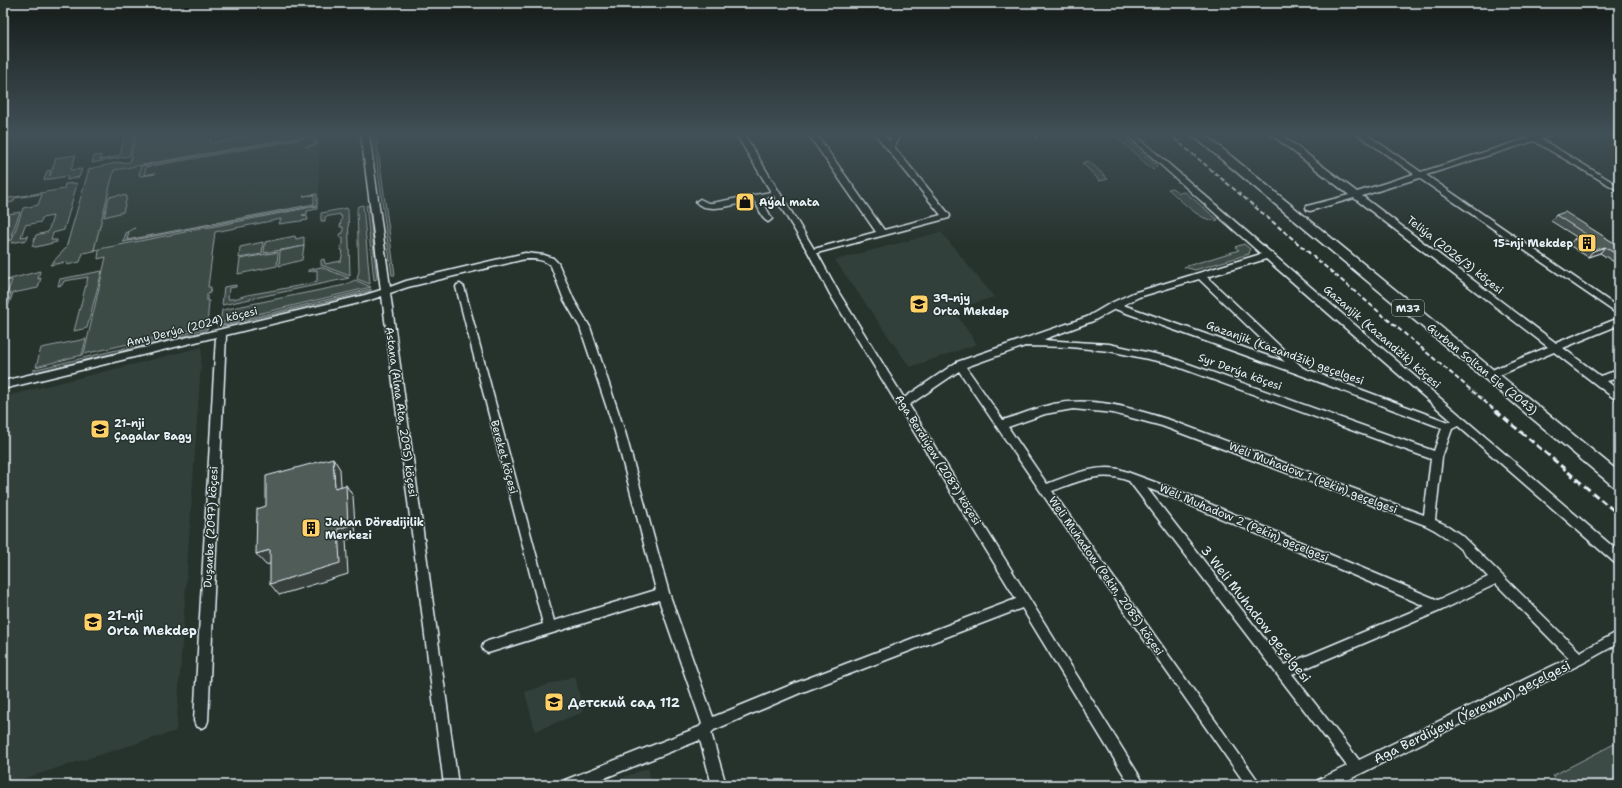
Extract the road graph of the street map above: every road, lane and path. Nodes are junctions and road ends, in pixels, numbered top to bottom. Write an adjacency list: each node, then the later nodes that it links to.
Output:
1 (370, 171): 25 (street, Astana (Alma Ata, 2095) köçesi)
2 (762, 171): 14 (street, Aga Berdiýew (2087) köçesi)
3 (838, 171): 20 (street)
4 (909, 171): 20 (street)
5 (1172, 171): 22 (street, Gazanjik (Kazandžik) köçesi)
6 (1242, 171): 46 (highway, Gurban Soltan Eje (2043) / M37)
7 (1254, 171): 34 (highway, Gurban Soltan Eje (2043) / M37)
8 (1324, 171): 15 (street, Teliýa (2026/3) köçesi)
9 (1414, 171): 12 (street)
10 (1434, 171): 12 (street)
11 (1588, 171): 13 (street)
12 (1420, 175): 15 (street); 27 (street)
13 (1619, 189)
14 (776, 193): 16 (street); 21 (street, Aga Berdiýew (2087) köçesi)
15 (1357, 195): 18 (street); 31 (street, Teliýa (2026/3) köçesi)
16 (757, 198): 17 (street); 19 (street)
17 (700, 202)
18 (1310, 208)
19 (768, 219)
20 (882, 234): 21 (street)
21 (812, 252): 39 (street, Aga Berdiýew (2087) köçesi)
22 (1268, 255): 23 (street); 40 (street, Gazanjik (Kazandžik) köçesi)
23 (1200, 275): 26 (street); 33 (street)
24 (460, 287): 54 (street, Bereket köçesi)
25 (385, 291): 29 (street, Amy Derýa (2024) köçesi); 51 (street, Amy Derýa (2024) köçesi); 62 (street, Astana (Alma Ata, 2095) köçesi)
26 (1114, 305): 30 (street); 33 (street, Gazanjik (Kazandžik) geçelgesi)
27 (1619, 312)
28 (1619, 321): 31 (street)
29 (221, 332): 37 (street, Amy Derýa (2024) köçesi); 59 (street, Duşanbe (2097) köçesi)
30 (1027, 343): 32 (street); 43 (street, Syr Derýa köçesi)
31 (1555, 348): 34 (street); 36 (street, Teliýa (2026/3) köçesi)
32 (960, 366): 39 (street); 41 (street, Weli Muhadow (Pekin, 2085) köçesi)
33 (1301, 371): 42 (street, Gazanjik (Kazandžik) geçelgesi)
34 (1498, 372): 44 (highway, Gurban Soltan Eje (2043) / M37)
35 (1619, 374): 36 (street)
36 (1598, 380): 38 (street, Teliýa (2026/3) köçesi)
37 (3, 385)
38 (1619, 396)
39 (903, 404): 52 (street, Aga Berdiýew (2087) köçesi)
40 (1462, 421): 42 (street); 49 (street, Gazanjik (Kazandžik) köçesi)
41 (1001, 425): 47 (street, Weli Muhadow (Pekin, 2085) köçesi); 48 (street, Weli Muhadow 1 (Pekin) geçelgesi)
42 (1448, 426): 43 (street)
43 (1437, 457): 48 (street)
44 (1619, 469)
45 (1132, 477): 47 (street, Weli Muhadow 2 (Pekin) geçelgesi); 53 (street, Weli Muhadow 2 (Pekin) geçelgesi); 58 (street, 3 Weli Muhadow geçelgesi)
46 (1619, 481)
47 (1045, 489): 66 (street, Weli Muhadow (Pekin, 2085) köçesi)
48 (1429, 522): 50 (street, Weli Muhadow 1 (Pekin) geçelgesi)
49 (1619, 559)
50 (1496, 578): 53 (street); 57 (street, Weli Muhadow 1 (Pekin) geçelgesi)
51 (663, 593): 54 (street); 60 (street, Amy Derýa (2024) köçesi)
52 (1025, 601): 60 (street); 65 (street, Aga Berdiýew (2087) köçesi)
53 (1438, 606): 58 (street)
54 (550, 627): 56 (street)
55 (1619, 637): 57 (street, Aga Berdiýew (Ýerewan) geçelgesi)
56 (488, 647)
57 (1579, 659): 61 (street, Aga Berdiýew (Ýerewan) geçelgesi)
58 (1283, 672): 61 (street, 3 Weli Muhadow geçelgesi)
59 (200, 721)
60 (706, 728): 63 (street); 64 (street, Amy Derýa (2024) köçesi)
61 (1357, 768): 67 (street, Aga Berdiýew (Ýerewan) geçelgesi)
62 (451, 785)
63 (570, 785)
64 (719, 785)
65 (1138, 785)
66 (1254, 785)
67 (1323, 785)

